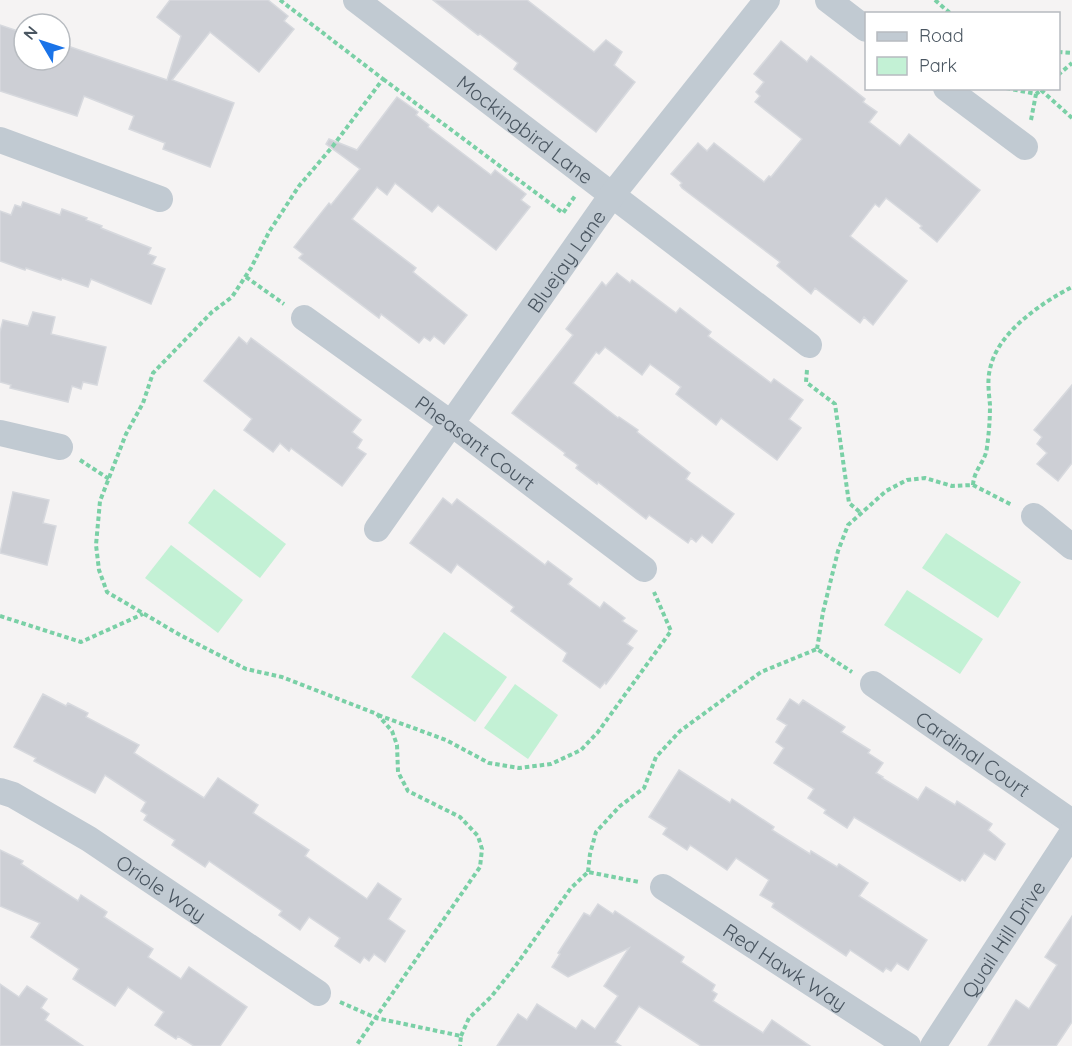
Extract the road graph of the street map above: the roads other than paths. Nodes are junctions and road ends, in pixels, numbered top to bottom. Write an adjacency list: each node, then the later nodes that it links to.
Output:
1 (356, 0): 8 (street, Mockingbird Lane)
2 (767, 0): 8 (street, Bluejay Lane)
3 (828, 0): 4 (street)
4 (865, 28)
5 (949, 90): 7 (street)
6 (0, 140): 9 (street)
7 (1025, 147)
8 (612, 195): 11 (street, Mockingbird Lane); 12 (street, Bluejay Lane)
9 (160, 199)
10 (304, 318): 12 (street, Pheasant Court)
11 (809, 345)
12 (452, 424): 16 (street, Bluejay Lane); 18 (street, Pheasant Court)
13 (0, 433): 14 (street)
14 (60, 447)
15 (1034, 516): 17 (street)
16 (377, 529)
17 (1072, 547)
18 (644, 569)
19 (873, 684): 21 (street, Cardinal Court)
20 (0, 791): 24 (street, Oriole Way)
21 (1072, 822)
22 (1072, 833): 26 (street, Quail Hill Drive)
23 (663, 887): 25 (street, Red Hawk Way)
24 (318, 993)
25 (908, 1046)
26 (933, 1046)

